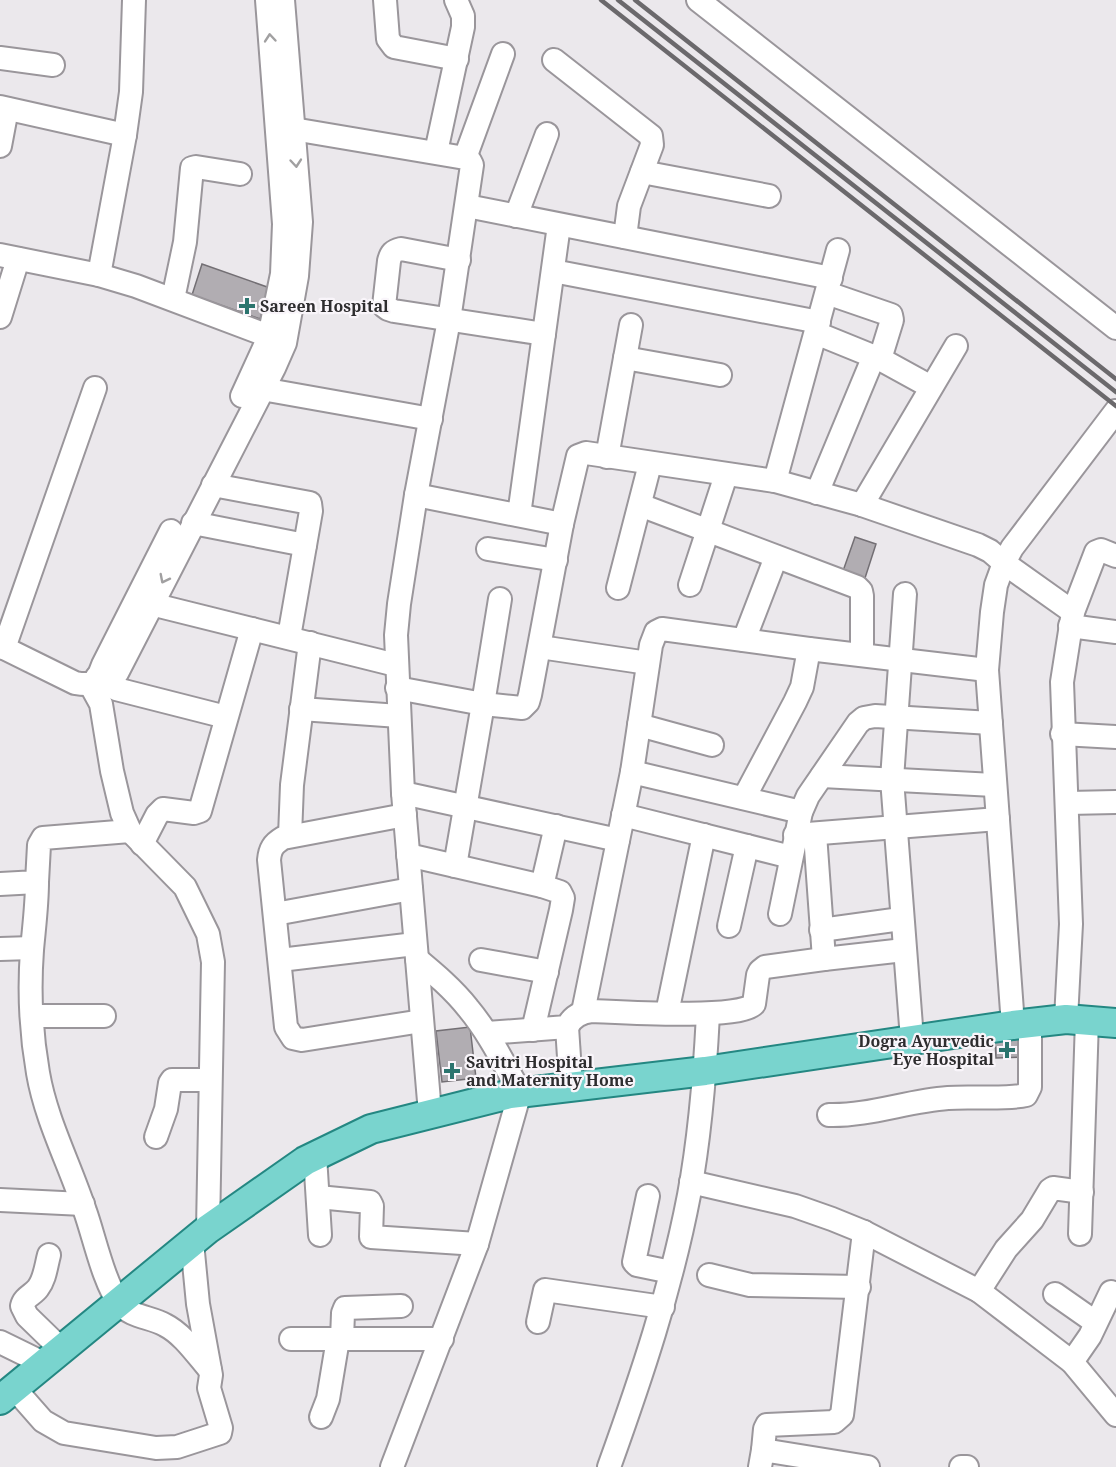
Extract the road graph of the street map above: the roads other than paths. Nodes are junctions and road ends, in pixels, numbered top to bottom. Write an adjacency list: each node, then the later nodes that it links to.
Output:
1 (134, 0): 15 (street)
2 (267, 0): 39 (street, one-way to 2)
3 (283, 0): 13 (street)
4 (385, 0): 9 (street)
5 (456, 0): 9 (street)
6 (698, 0): 37 (street)
7 (503, 54): 18 (street)
8 (0, 58): 11 (street)
9 (457, 59): 17 (street)
10 (554, 60): 19 (street)
11 (52, 65)
12 (3, 108): 15 (street); 16 (street)
13 (293, 129): 17 (street); 39 (street, one-way to 39)
14 (547, 134): 23 (street)
15 (125, 135): 30 (street)
16 (0, 146)
17 (436, 152): 18 (street)
18 (465, 158): 22 (street)
19 (642, 172): 21 (street); 25 (street)
20 (240, 174): 32 (street)
21 (769, 196)
22 (467, 206): 23 (street); 28 (street)
23 (516, 216): 24 (street)
24 (560, 225): 25 (street); 29 (street)
25 (625, 237): 31 (street)
26 (838, 250): 31 (street)
27 (9, 257): 30 (street); 33 (street)
28 (459, 260): 34 (street); 34 (street)
29 (553, 271): 36 (street); 38 (street)
30 (99, 275): 32 (street)
31 (829, 286): 36 (street); 42 (street)
32 (173, 299): 39 (street)
33 (0, 318)
34 (449, 320): 38 (street); 48 (street)
35 (631, 325): 41 (street)
36 (818, 327): 42 (street); 52 (street)
37 (1116, 328)
38 (544, 334): 58 (street)
39 (277, 340): 44 (street)
40 (956, 346): 45 (street)
41 (625, 358): 43 (street); 49 (street)
42 (877, 358): 45 (street); 54 (street)
43 (720, 375)
44 (256, 386): 48 (street); 53 (street); 72 (street)
45 (931, 387): 57 (street)
46 (95, 388): 78 (street)
47 (1116, 411): 67 (street)
48 (431, 419): 55 (street)
49 (607, 457): 50 (street); 60 (street)
50 (650, 464): 51 (street); 56 (street)
51 (726, 476): 52 (street); 61 (street)
52 (775, 481): 54 (street)
53 (213, 485): 59 (street); 62 (street)
54 (817, 493): 57 (street)
55 (416, 495): 58 (street); 84 (street)
56 (640, 505): 61 (street); 69 (street)
57 (862, 505): 67 (street)
58 (519, 515): 60 (street)
59 (193, 523): 62 (street); 72 (street, one-way to 72)
60 (562, 524): 66 (street)
61 (708, 530): 65 (street); 68 (street)
62 (305, 545): 76 (street)
63 (488, 549): 66 (street)
64 (1116, 556): 73 (street)
65 (776, 557): 77 (street); 81 (street)
66 (556, 560): 79 (street)
67 (1004, 563): 73 (street); 85 (street)
68 (690, 585)
69 (618, 588)
70 (905, 594): 82 (street)
71 (501, 599): 88 (street)
72 (143, 602): 74 (street); 86 (street)
73 (1072, 619): 75 (street); 95 (street)
74 (252, 629): 76 (street); 92 (street)
75 (1116, 632)
76 (299, 640): 84 (street); 89 (street)
77 (744, 640): 80 (street); 83 (street)
78 (2, 647): 86 (street)
79 (540, 647): 83 (street); 88 (street)
80 (808, 649): 81 (street); 103 (street)
81 (861, 655): 82 (street)
82 (902, 658): 85 (street); 91 (street)
83 (648, 663): 94 (street)
84 (396, 665): 87 (street)
85 (987, 670): 93 (street)
86 (96, 681): 92 (street); 115 (street)
87 (398, 688): 88 (street); 90 (street)
88 (483, 705): 106 (street)
89 (301, 709): 90 (street); 113 (street)
90 (399, 716): 102 (street)
91 (897, 716): 93 (street); 99 (street); 100 (street)
92 (226, 717): 115 (street)
93 (991, 723): 101 (street)
94 (639, 725): 97 (street); 98 (street)
95 (1062, 734): 96 (street); 105 (street)
96 (1116, 737)
97 (712, 745)
98 (632, 772): 103 (street); 109 (street)
99 (822, 776): 100 (street); 107 (street)
100 (892, 779): 101 (street); 112 (street)
101 (994, 785): 110 (street)
102 (403, 793): 106 (street); 108 (street)
103 (744, 798): 107 (street)
104 (1116, 801): 105 (street)
105 (1068, 803): 142 (street)
106 (465, 807): 111 (street); 120 (street)
107 (801, 812): 117 (street)
108 (405, 815): 113 (street); 119 (street)
109 (623, 815): 114 (street); 116 (street)
110 (998, 819): 112 (street); 146 (street)
111 (556, 826): 116 (street); 123 (street)
112 (895, 826): 117 (street); 127 (street)
113 (290, 836): 125 (street)
114 (704, 836): 118 (street); 138 (street)
115 (136, 838): 121 (street); 151 (street)
116 (618, 840): 143 (street)
117 (800, 842): 118 (street); 126 (street); 129 (street)
118 (747, 846): 128 (street)
119 (408, 855): 120 (street); 124 (street)
120 (455, 866): 123 (street)
121 (37, 882): 122 (street); 130 (street)
122 (0, 884)
123 (542, 886): 137 (street)
124 (411, 889): 125 (street); 133 (street)
125 (275, 914): 135 (street)
126 (780, 914)
127 (901, 919): 129 (street); 132 (street)
128 (729, 926)
129 (822, 930): 134 (street)
130 (32, 948): 131 (street); 140 (street)
131 (0, 949)
132 (904, 950): 134 (street); 149 (street)
133 (416, 951): 135 (street); 144 (street); 148 (street)
134 (824, 959): 139 (street)
135 (280, 960): 144 (street)
136 (481, 960): 137 (street)
137 (547, 972): 147 (street)
138 (667, 1013): 139 (street); 143 (street)
139 (708, 1014): 150 (street)
140 (32, 1016): 141 (street); 163 (street)
141 (104, 1016)
142 (1077, 1019): 145 (main road); 146 (main road); 159 (street)
143 (575, 1020): 147 (street); 152 (street)
144 (422, 1021): 154 (street)
145 (1116, 1023)
146 (1022, 1024): 149 (main road); 155 (street)
147 (533, 1030): 148 (street)
148 (487, 1033): 153 (street)
149 (912, 1039): 150 (main road)
150 (705, 1071): 152 (main road); 158 (street)
151 (210, 1080): 156 (street); 166 (street)
152 (571, 1087): 153 (main road)
153 (520, 1092): 154 (main road); 168 (street)
154 (430, 1113): 157 (main road)
155 (829, 1115)
156 (156, 1137)
157 (315, 1156): 161 (street); 166 (main road)
158 (691, 1182): 164 (street); 170 (street)
159 (1082, 1192): 165 (street); 173 (street)
160 (648, 1196): 170 (street)
161 (318, 1197): 167 (street); 168 (street)
162 (0, 1200): 163 (street)
163 (83, 1204): 176 (street)
164 (864, 1232): 172 (street); 173 (street)
165 (1080, 1234)
166 (200, 1235): 176 (main road); 187 (street)
167 (320, 1235)
168 (477, 1244): 182 (street)
169 (49, 1255): 185 (street)
170 (671, 1272): 178 (street)
171 (709, 1275): 172 (street)
172 (859, 1287): 191 (street)
173 (979, 1292): 186 (street)
174 (1111, 1292): 180 (street)
175 (1055, 1294): 180 (street)
176 (118, 1302): 185 (main road); 187 (street)
177 (401, 1306): 181 (street)
178 (663, 1307): 179 (street); 194 (street)
179 (537, 1322)
180 (1095, 1323): 186 (street)
181 (340, 1339): 182 (street); 183 (street); 190 (street)
182 (442, 1339): 193 (street)
183 (291, 1340)
184 (0, 1342): 185 (street)
185 (53, 1357): 188 (main road)
186 (1072, 1362): 189 (street)
187 (210, 1370): 188 (street)
188 (7, 1394)
189 (1116, 1415)
190 (321, 1417)
191 (762, 1458): 192 (street)
192 (854, 1466)
193 (392, 1467)
194 (609, 1467)
195 (961, 1467): 196 (street)
196 (968, 1467)

